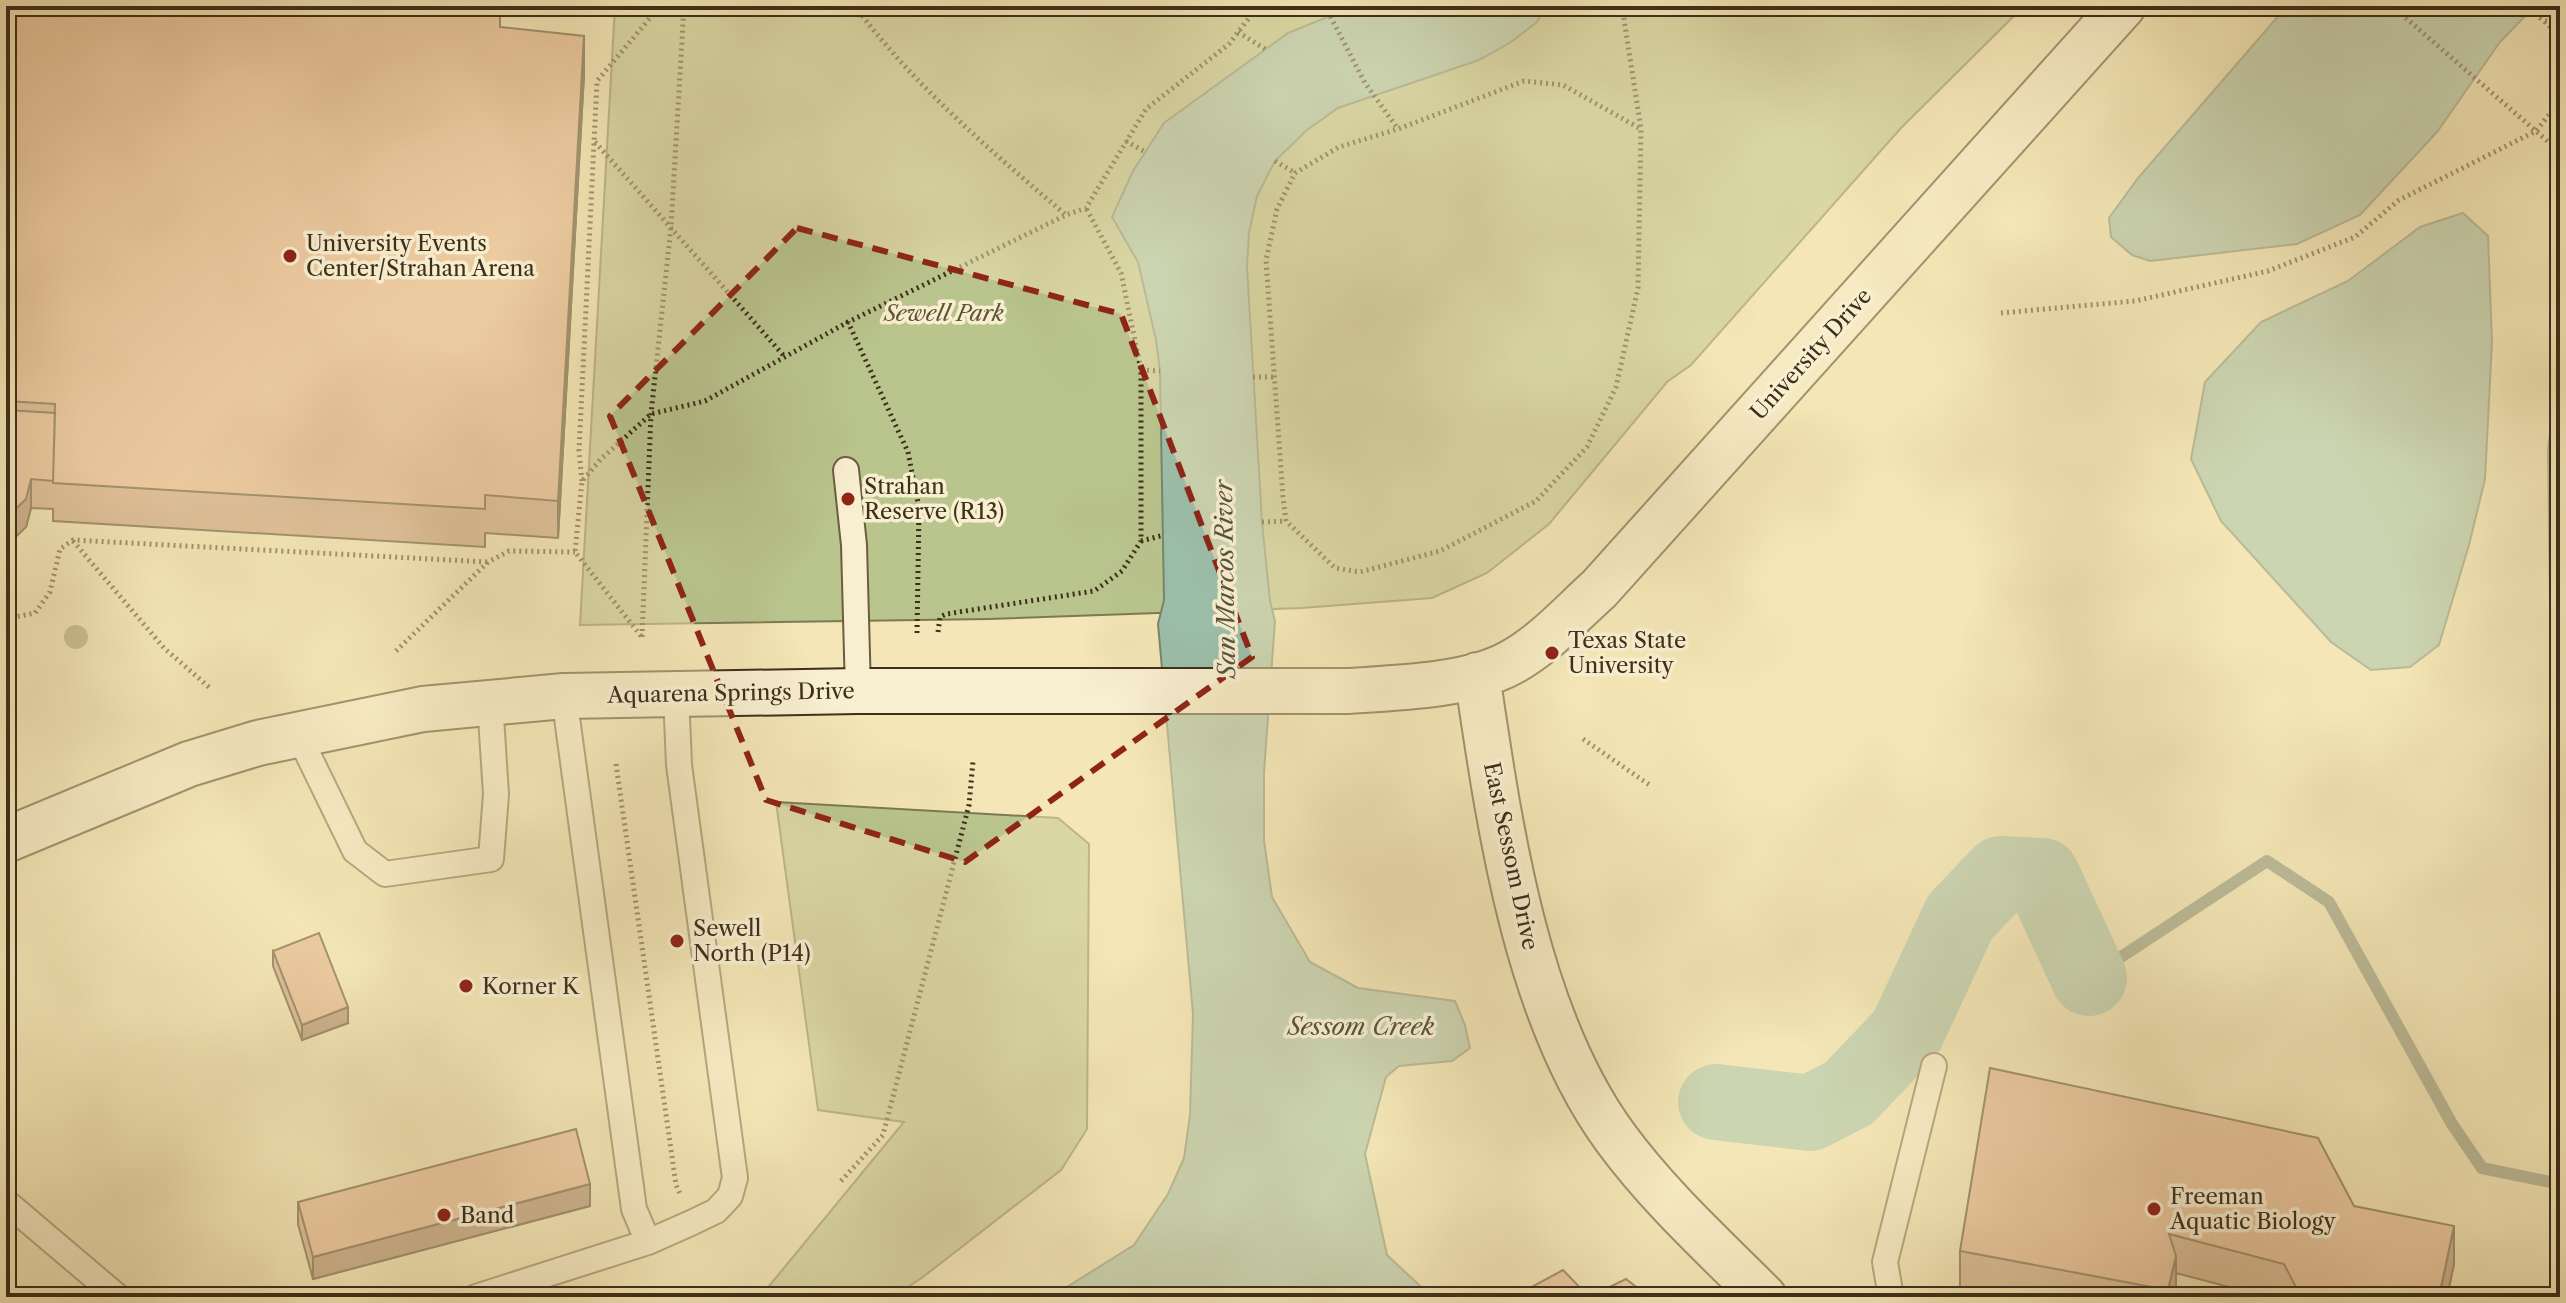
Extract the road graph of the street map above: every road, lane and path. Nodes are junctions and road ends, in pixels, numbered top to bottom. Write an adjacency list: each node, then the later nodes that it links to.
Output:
1 (660, 6): 20 (path)
2 (684, 6): 27 (path)
3 (855, 6): 26 (path)
4 (1251, 6): 12 (path)
5 (1325, 6): 16 (path)
6 (1622, 6): 17 (path)
7 (2123, 6): 49 (main road, University Drive)
8 (2392, 6): 18 (path, bridge)
9 (2526, 6): 10 (path)
10 (2544, 21): 11 (path); 13 (path)
11 (2560, 23)
12 (1238, 32): 14 (path); 19 (path)
13 (2560, 35)
14 (1265, 49)
15 (2560, 101): 18 (path)
16 (1398, 129): 17 (path); 24 (path)
17 (1641, 129): 38 (path)
18 (2536, 131): 22 (path, bridge); 28 (path)
19 (1126, 141): 21 (path); 25 (path)
20 (595, 142): 27 (path); 37 (path)
21 (1145, 152)
22 (2560, 152)
23 (1275, 161): 24 (path)
24 (1295, 173): 34 (path)
25 (1086, 208): 26 (path); 31 (path)
26 (1066, 215): 29 (path)
27 (671, 227): 30 (path); 35 (path)
28 (2001, 313)
29 (848, 322): 30 (path); 47 (path)
30 (785, 357): 35 (path)
31 (1141, 370): 32 (path); 42 (path)
32 (1160, 371)
33 (1253, 377): 34 (path)
34 (1275, 377): 38 (path)
35 (651, 414): 37 (path); 43 (path)
36 (846, 470): 51 (lane)
37 (582, 481): 43 (path)
38 (1286, 521): 39 (path)
39 (1262, 522)
40 (1164, 535): 42 (path)
41 (73, 540): 44 (path); 45 (path); 50 (path)
42 (1141, 541): 46 (path)
43 (575, 552): 44 (path)
44 (488, 562): 48 (path)
45 (6, 619)
46 (938, 632)
47 (917, 633)
48 (396, 651)
49 (1477, 675): 51 (main road, Aquarena Springs Drive); 68 (main road, East Sessom Drive)
50 (210, 688)
51 (858, 691): 52 (main road, Aquarena Springs Drive)
52 (676, 694): 53 (main road, Aquarena Springs Drive); 64 (lane)
53 (564, 696): 54 (main road, Aquarena Springs Drive); 65 (lane)
54 (490, 702): 55 (main road, Aquarena Springs Drive); 55 (lane)
55 (298, 734): 60 (main road, Aquarena Springs Drive)
56 (1583, 739): 59 (path)
57 (973, 761): 62 (path)
58 (616, 764): 64 (path)
59 (1651, 786)
60 (6, 840)
61 (1934, 1066): 69 (lane)
62 (841, 1181)
63 (6, 1202): 66 (lane)
64 (691, 1223): 65 (lane)
65 (648, 1242): 67 (lane)
66 (118, 1297)
67 (476, 1297)
68 (1764, 1297)
69 (1891, 1297)

